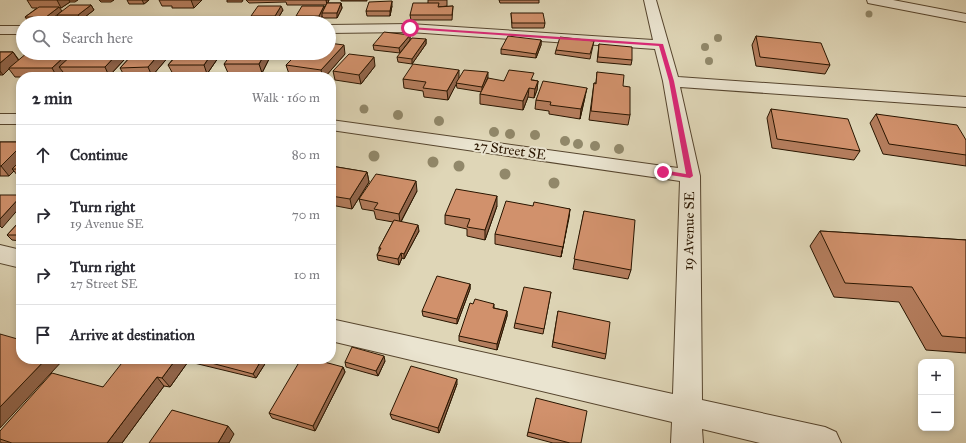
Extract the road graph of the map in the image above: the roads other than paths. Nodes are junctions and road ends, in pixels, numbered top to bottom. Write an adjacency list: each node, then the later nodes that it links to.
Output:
1 (650, 0): 9 (street, 19 Avenue SE)
2 (872, 0): 5 (street)
3 (938, 0): 4 (street)
4 (966, 5)
5 (966, 18)
6 (336, 29): 9 (street)
7 (0, 30): 8 (street)
8 (16, 30)
9 (661, 45): 10 (street, 19 Avenue SE)
10 (671, 81): 11 (street); 15 (street, 19 Avenue SE)
11 (966, 102)
12 (0, 118): 13 (street)
13 (16, 119)
14 (336, 125): 15 (street, 27 Street SE)
15 (690, 176): 19 (street, 19 Avenue SE)
16 (0, 254): 17 (street)
17 (16, 258)
18 (336, 331): 19 (street)
19 (687, 411): 20 (street, 19 Avenue SE); 21 (street)
20 (687, 443)
21 (825, 443)

